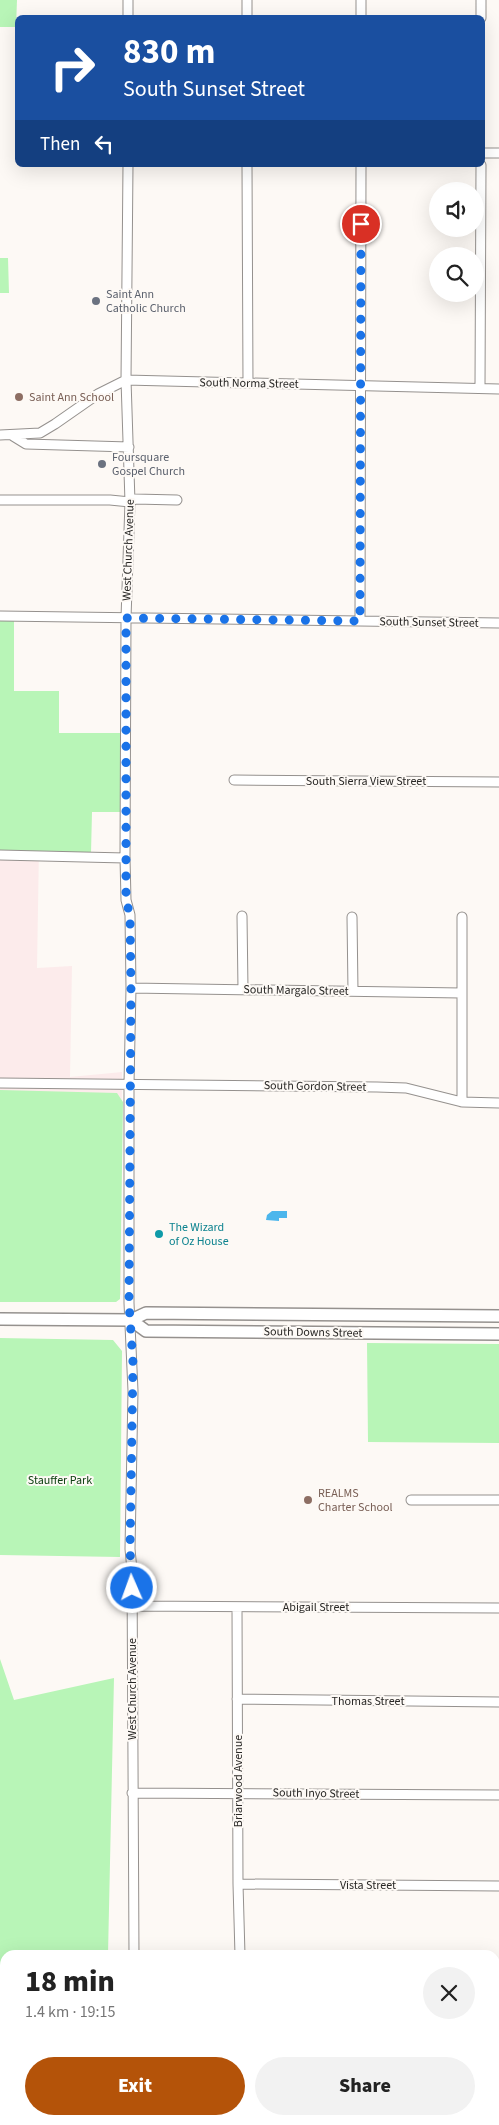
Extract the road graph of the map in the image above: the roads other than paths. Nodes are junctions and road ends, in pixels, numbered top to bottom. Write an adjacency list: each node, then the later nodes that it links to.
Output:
1 (128, 0): 5 (street)
2 (247, 0): 6 (street)
3 (361, 0): 7 (street)
4 (481, 0): 8 (street)
5 (128, 15)
6 (247, 15)
7 (361, 15)
8 (481, 15)
9 (485, 153): 10 (street)
10 (499, 153)
11 (128, 167): 15 (street, West Church Avenue)
12 (247, 167): 16 (street)
13 (361, 167): 17 (street)
14 (481, 167): 18 (street)
15 (126, 380): 16 (street, South Norma Street); 21 (street, South Norma Street); 22 (street, West Church Avenue)
16 (248, 383): 17 (street, South Norma Street)
17 (360, 386): 18 (street, South Norma Street); 28 (street)
18 (480, 388): 19 (street, South Norma Street)
19 (499, 389)
20 (0, 435): 21 (street, South Norma Street)
21 (13, 436): 22 (street, South Norma Street)
22 (129, 447): 25 (street, West Church Avenue)
23 (0, 500): 25 (street)
24 (177, 500): 25 (street)
25 (130, 502): 27 (street, West Church Avenue)
26 (0, 616): 27 (street, South Sunset Street)
27 (126, 618): 28 (street, South Sunset Street); 33 (street, West Church Avenue)
28 (360, 621): 29 (street, South Sunset Street)
29 (499, 623)
30 (234, 780): 31 (street, South Sierra View Street)
31 (499, 782)
32 (0, 855): 33 (street)
33 (125, 858): 37 (street, West Church Avenue)
34 (242, 916): 38 (street)
35 (352, 917): 39 (street)
36 (462, 917): 40 (street)
37 (131, 988): 38 (street, South Margalo Street); 42 (street, West Church Avenue)
38 (243, 989): 39 (street, South Margalo Street)
39 (353, 991): 40 (street, South Margalo Street)
40 (461, 993): 43 (street)
41 (0, 1083): 42 (street, South Gordon Street)
42 (129, 1084): 43 (street, South Gordon Street); 47 (street, West Church Avenue)
43 (462, 1102): 44 (street, South Gordon Street)
44 (499, 1103)
45 (499, 1316): 47 (main road, South Downs Street)
46 (0, 1319): 47 (main road, South Downs Street)
47 (131, 1320): 48 (main road, South Downs Street); 51 (street, West Church Avenue)
48 (499, 1334)
49 (410, 1500): 50 (street)
50 (499, 1500)
51 (132, 1606): 52 (street, Abigail Street); 57 (street, West Church Avenue)
52 (237, 1607): 53 (street, Abigail Street); 54 (street, Briarwood Avenue)
53 (499, 1608)
54 (238, 1699): 55 (street, Thomas Street); 56 (street, Briarwood Avenue)
55 (499, 1702)
56 (238, 1792): 57 (street, South Inyo Street); 58 (street, South Inyo Street); 59 (street, Briarwood Avenue)
57 (132, 1793): 61 (street, West Church Avenue)
58 (499, 1795)
59 (238, 1884): 60 (street, Vista Street); 62 (street, Briarwood Avenue)
60 (499, 1886)
61 (134, 1950)
62 (240, 1950)

